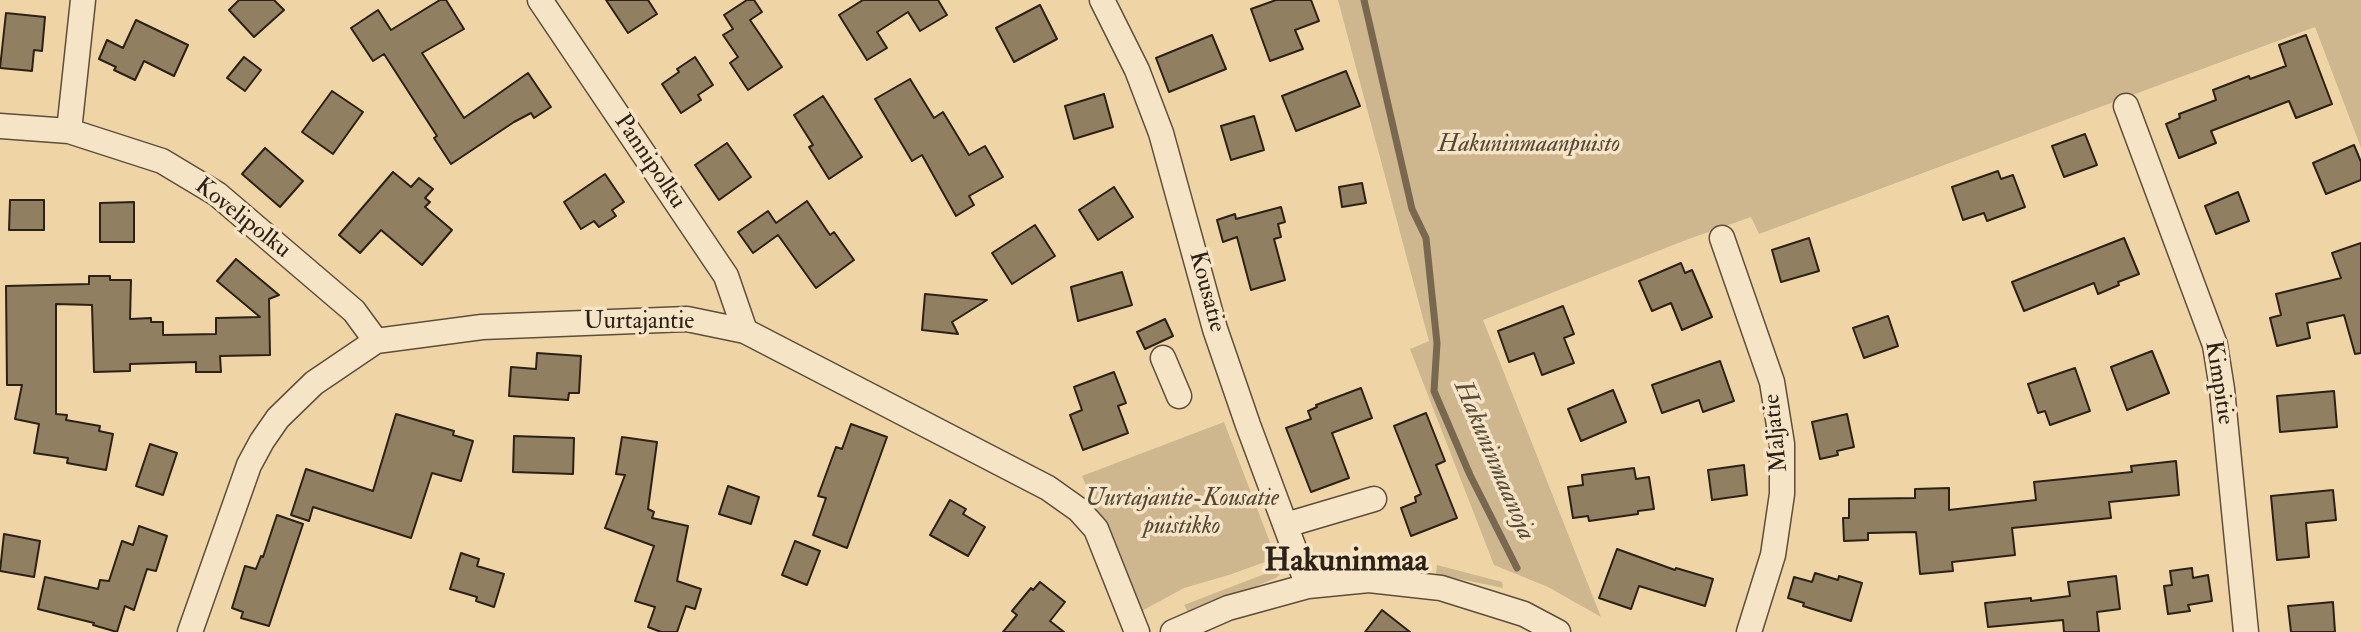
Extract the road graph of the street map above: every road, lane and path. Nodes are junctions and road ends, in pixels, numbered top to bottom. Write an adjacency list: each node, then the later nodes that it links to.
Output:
1 (83, 0): 6 (street)
2 (540, 0): 8 (street, Pannipolku)
3 (1102, 0): 13 (street, Kousatie)
4 (2126, 106): 20 (street, Kimpitie)
5 (0, 126): 6 (street, Kovelipolku)
6 (69, 131): 9 (street, Kovelipolku)
7 (1721, 237): 19 (street, Maljatie)
8 (745, 331): 9 (street, Uurtajantie); 16 (street, Uurtajantie)
9 (376, 341): 15 (street, Uurtajantie)
10 (1163, 358): 11 (street)
11 (1179, 396)
12 (1374, 499): 13 (street)
13 (1286, 526): 14 (street, Kousatie)
14 (1308, 586): 17 (street); 18 (street)
15 (190, 632)
16 (1137, 632)
17 (1173, 632)
18 (1558, 632)
19 (1749, 632)
20 (2246, 632)

